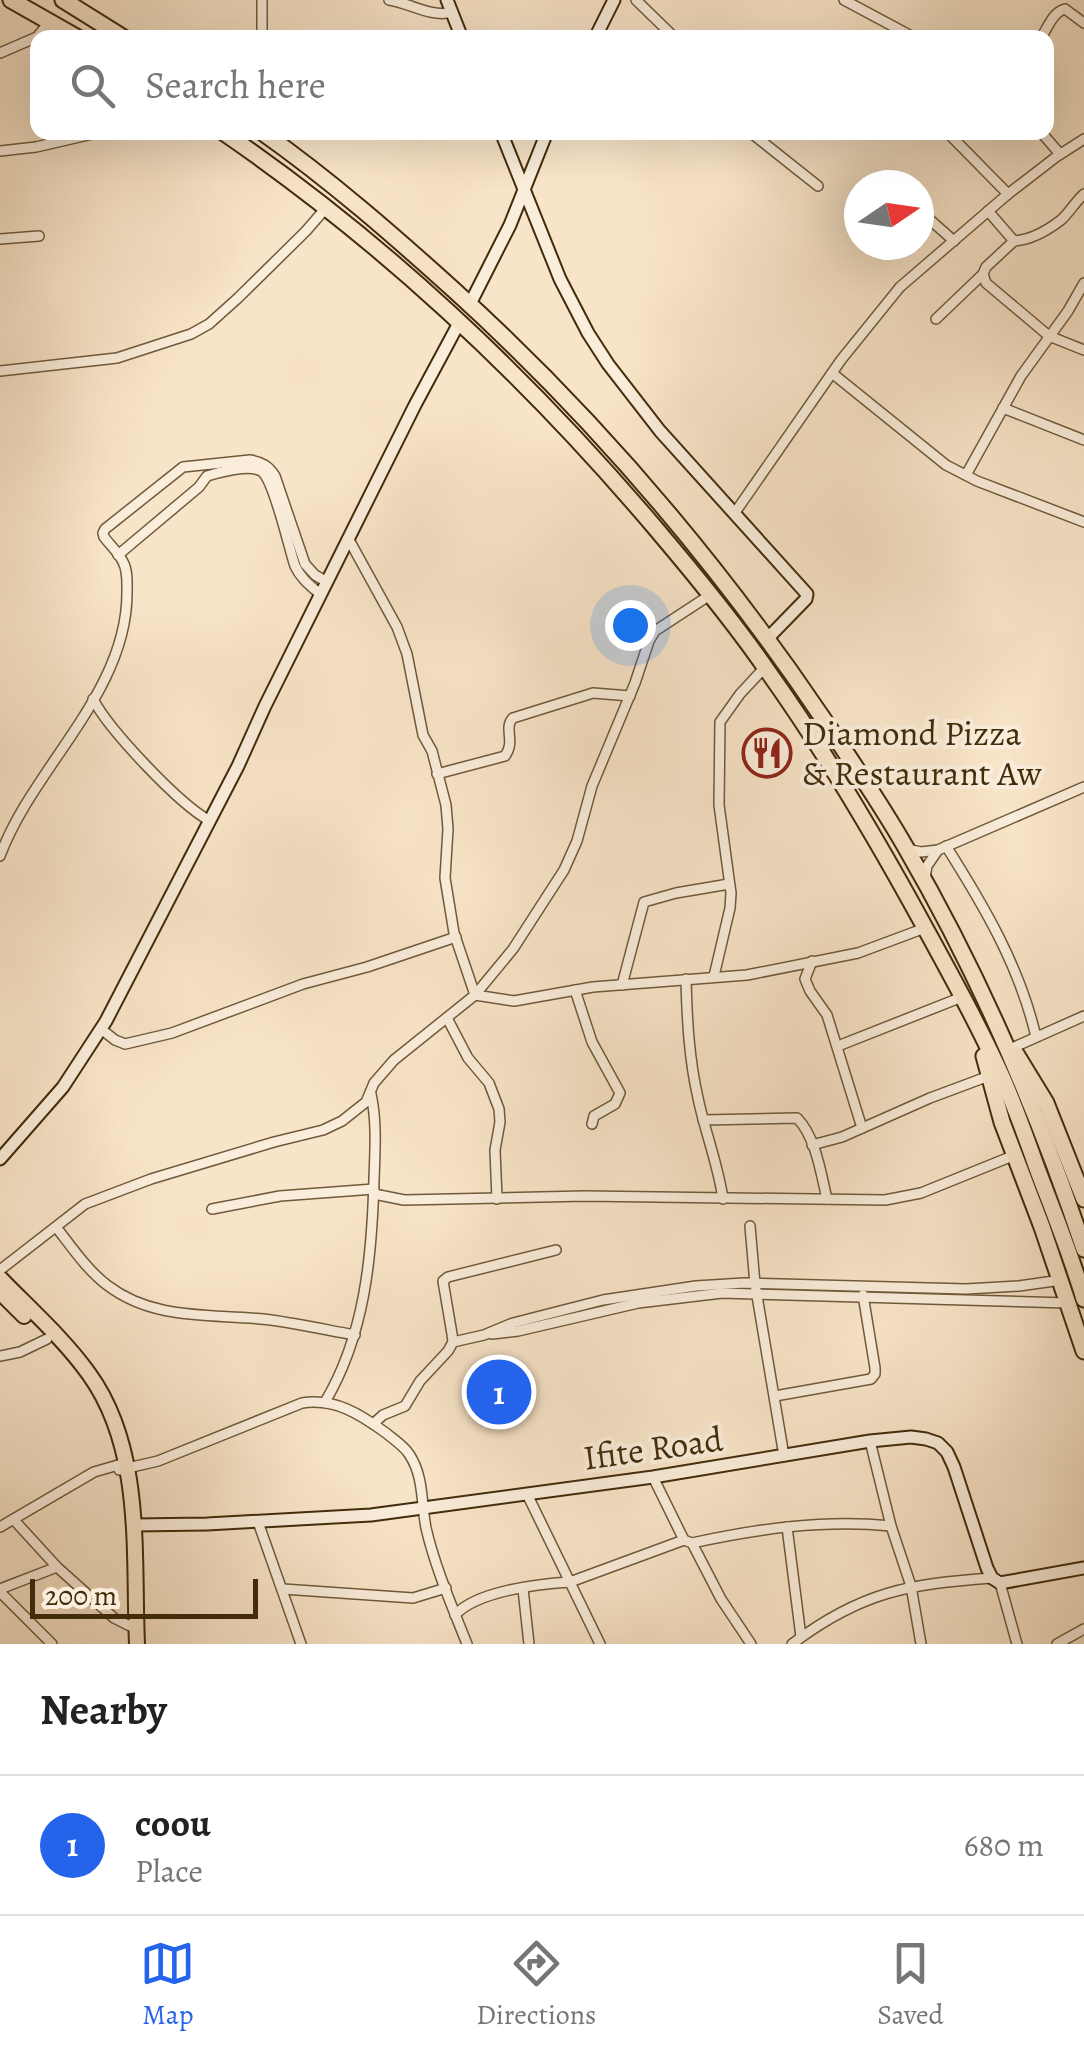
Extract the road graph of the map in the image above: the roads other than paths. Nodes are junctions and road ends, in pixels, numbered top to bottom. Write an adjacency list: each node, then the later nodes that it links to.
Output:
1 (11, 0): 10 (highway)
2 (63, 0): 14 (highway)
3 (260, 0): 15 (street)
4 (390, 0): 9 (street)
5 (614, 0): 17 (street)
6 (636, 0): 18 (street)
7 (844, 0): 19 (street)
8 (1063, 5): 11 (street); 20 (street)
9 (449, 6): 16 (street)
10 (50, 21): 12 (street); 13 (highway)
11 (1084, 24)
12 (43, 30)
13 (65, 30)
14 (111, 30)
15 (260, 30)
16 (459, 30)
17 (599, 30)
18 (667, 30)
19 (900, 30)
20 (1046, 30)
21 (30, 40): 22 (street)
22 (0, 53)
23 (1084, 139): 33 (street)
24 (68, 140): 32 (street)
25 (234, 140): 38 (highway)
26 (273, 140): 47 (highway)
27 (503, 140): 35 (street)
28 (544, 140): 35 (street)
29 (760, 140): 34 (street)
30 (955, 140): 36 (street)
31 (1049, 140): 33 (street)
32 (0, 151)
33 (1060, 154): 36 (street)
34 (818, 186)
35 (523, 191): 47 (street); 57 (street)
36 (1008, 194): 39 (street)
37 (1084, 194): 44 (street)
38 (325, 209): 49 (highway); 52 (street)
39 (988, 211): 43 (street); 44 (street)
40 (934, 223): 43 (street)
41 (39, 236): 42 (street)
42 (0, 239)
43 (954, 241): 53 (street)
44 (1014, 241): 45 (street)
45 (983, 274): 48 (street); 50 (street)
46 (1084, 284): 50 (street)
47 (470, 304): 64 (highway)
48 (936, 319)
49 (460, 323): 59 (street); 63 (highway)
50 (1048, 336): 51 (street); 54 (street)
51 (1084, 350)
52 (0, 371)
53 (832, 373): 56 (street); 57 (street)
54 (1003, 408): 55 (street); 56 (street)
55 (1084, 440)
56 (966, 476): 58 (street)
57 (734, 514): 64 (street)
58 (1084, 522)
59 (348, 538): 61 (street); 70 (street)
60 (118, 556): 61 (street); 62 (street); 67 (street)
61 (327, 582): 62 (street)
62 (320, 595): 72 (street)
63 (710, 595): 65 (highway); 66 (street)
64 (768, 638): 74 (highway)
65 (765, 667): 77 (street); 78 (highway)
66 (630, 696): 70 (street); 85 (street)
67 (93, 699): 68 (street); 69 (street)
68 (86, 712): 69 (street); 75 (street)
69 (100, 714): 72 (street)
70 (438, 774): 79 (street)
71 (1084, 787): 73 (street)
72 (210, 821): 91 (street)
73 (942, 848): 74 (street); 76 (street); 92 (street)
74 (907, 849): 76 (highway)
75 (0, 856)
76 (924, 882): 87 (highway)
77 (729, 884): 81 (street); 83 (street)
78 (925, 928): 80 (street); 86 (highway)
79 (456, 937): 85 (street); 91 (street)
80 (812, 961): 81 (street); 93 (street)
81 (714, 976): 82 (street)
82 (686, 979): 83 (street); 98 (street)
83 (622, 986): 84 (street)
84 (575, 990): 85 (street); 99 (street)
85 (475, 996): 89 (street)
86 (962, 997): 90 (highway); 93 (street)
87 (992, 1016): 94 (highway); 97 (highway)
88 (1084, 1016): 92 (street)
89 (447, 1018): 96 (street); 105 (street)
90 (975, 1023): 95 (highway); 97 (highway)
91 (101, 1029): 103 (street)
92 (1036, 1037): 94 (street)
93 (838, 1046): 100 (street)
94 (1012, 1048): 107 (highway)
95 (989, 1076): 100 (street); 102 (highway)
96 (372, 1094): 104 (street); 111 (street)
97 (1026, 1118): 112 (highway); 121 (highway)
98 (703, 1120): 101 (street); 106 (street)
99 (592, 1124)
100 (862, 1128): 101 (street)
101 (812, 1145): 108 (street)
102 (1016, 1154): 108 (street); 115 (highway)
103 (0, 1160)
104 (374, 1192): 105 (street); 109 (street); 124 (street)
105 (496, 1199): 106 (street)
106 (722, 1199): 108 (street)
107 (1084, 1199)
108 (827, 1200)
109 (212, 1209)
110 (750, 1226): 118 (street)
111 (56, 1227): 114 (street); 124 (street)
112 (1084, 1248)
113 (556, 1250): 126 (street)
114 (0, 1274): 134 (main road)
115 (1060, 1280): 116 (street); 121 (highway)
116 (1036, 1284): 117 (street); 123 (street)
117 (1010, 1286): 120 (street); 122 (street)
118 (756, 1288): 120 (street); 126 (street); 129 (street)
119 (0, 1292): 125 (main road)
120 (863, 1292): 122 (street); 129 (street)
121 (1076, 1301): 123 (street); 127 (highway)
122 (1010, 1302): 123 (street)
123 (1036, 1302)
124 (355, 1335): 130 (street)
125 (47, 1340): 128 (street); 134 (main road)
126 (453, 1342): 131 (street)
127 (1084, 1351)
128 (0, 1356)
129 (775, 1396): 133 (street)
130 (325, 1402): 131 (street); 134 (street)
131 (373, 1424): 137 (street)
132 (870, 1441): 133 (street, Ifite Road); 141 (street); 147 (street, Ifite Road)
133 (784, 1456): 135 (street, Ifite Road)
134 (122, 1467): 138 (street); 140 (main road); 155 (main road)
135 (653, 1477): 136 (street, Ifite Road); 144 (street)
136 (527, 1494): 137 (street, Ifite Road); 148 (street)
137 (424, 1508): 139 (street, Ifite Road); 150 (street)
138 (14, 1520): 143 (street); 145 (street)
139 (258, 1522): 140 (street, Ifite Road); 151 (street)
140 (134, 1525): 159 (main road)
141 (891, 1526): 142 (street); 149 (street)
142 (787, 1527): 144 (street); 157 (street)
143 (0, 1528)
144 (688, 1542): 148 (street); 164 (street)
145 (57, 1568): 153 (street); 155 (street)
146 (1084, 1568): 147 (street)
147 (996, 1580): 149 (street); 166 (street)
148 (570, 1582): 152 (street); 163 (street)
149 (911, 1586): 157 (street); 165 (street)
150 (446, 1588): 151 (street); 154 (street)
151 (283, 1589): 160 (street)
152 (522, 1589): 154 (street); 162 (street)
153 (0, 1590): 158 (street)
154 (455, 1615): 161 (street)
155 (130, 1626): 159 (main road)
156 (1084, 1629): 167 (street)
157 (796, 1640)
158 (52, 1644)
159 (134, 1644)
160 (301, 1644)
161 (467, 1644)
162 (530, 1644)
163 (600, 1644)
164 (751, 1644)
165 (920, 1644)
166 (1017, 1644)
167 (1057, 1644)

